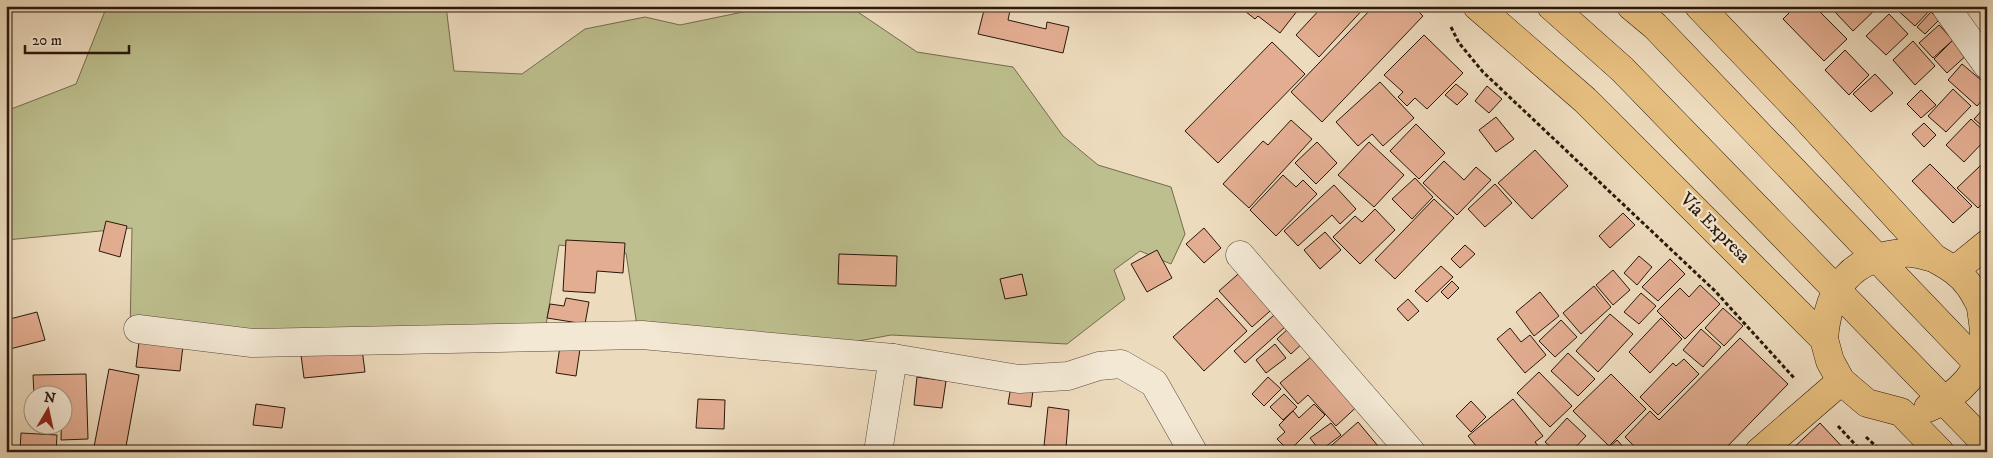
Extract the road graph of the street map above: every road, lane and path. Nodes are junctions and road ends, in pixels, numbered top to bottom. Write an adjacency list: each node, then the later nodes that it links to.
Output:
1 (1440, 6): 7 (path)
2 (1477, 6): 17 (main road, Vía Expresa)
3 (1551, 6): 14 (main road)
4 (1631, 6): 12 (main road)
5 (1699, 6): 13 (main road)
6 (1945, 6): 9 (street)
7 (1444, 14)
8 (1448, 21): 21 (path)
9 (1987, 65)
10 (1987, 244): 13 (main road)
11 (1240, 255): 27 (street)
12 (1876, 258): 13 (main road); 14 (main road); 19 (main road)
13 (1945, 264): 15 (main road)
14 (1835, 290): 17 (main road); 22 (main road)
15 (1984, 311): 19 (main road)
16 (138, 329): 18 (street)
17 (1824, 338): 20 (main road)
18 (893, 358): 25 (street); 26 (street)
19 (1982, 369): 22 (main road)
20 (1841, 381): 21 (main road); 23 (main road)
21 (1816, 402): 28 (main road); 29 (path)
22 (1944, 402): 23 (main road); 24 (main road)
23 (1900, 412): 30 (main road)
24 (1987, 445)
25 (878, 452)
26 (1193, 452)
27 (1411, 452)
28 (1759, 452)
29 (1862, 452)
30 (1940, 452)

